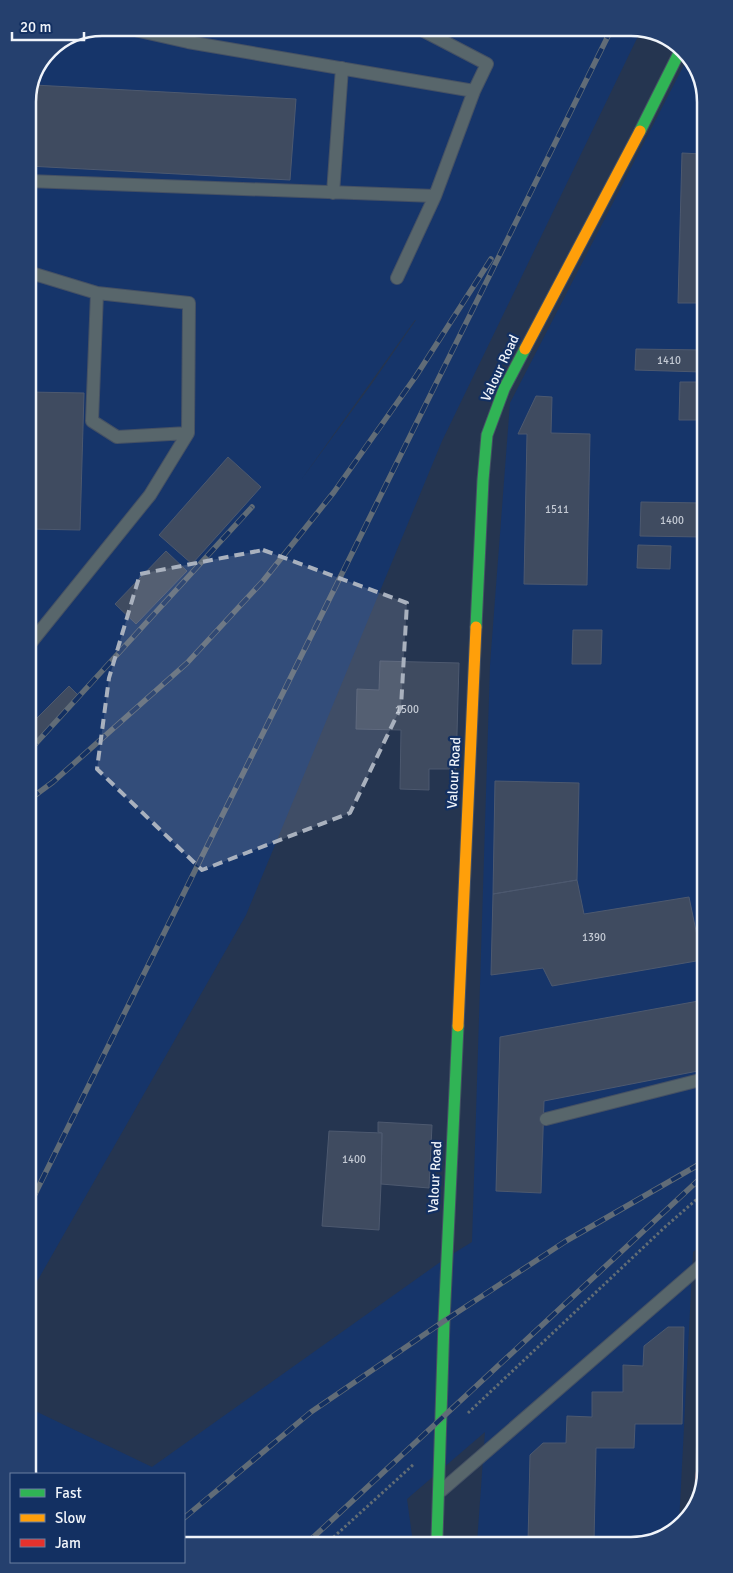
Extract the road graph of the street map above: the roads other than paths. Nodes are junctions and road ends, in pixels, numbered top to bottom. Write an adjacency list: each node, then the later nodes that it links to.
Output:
1 (161, 36): 4 (lane)
2 (434, 36): 5 (lane)
3 (677, 56): 17 (street, Valour Road)
4 (342, 68): 5 (lane); 7 (lane)
5 (474, 91): 8 (lane)
6 (36, 181): 7 (lane)
7 (333, 193): 8 (lane)
8 (435, 196): 10 (lane)
9 (36, 274): 11 (lane)
10 (397, 278)
11 (96, 293): 12 (lane); 12 (lane)
12 (188, 434): 13 (lane)
13 (36, 636)
14 (697, 1081): 15 (lane)
15 (546, 1119)
16 (697, 1269): 17 (lane)
17 (439, 1493): 18 (street, Valour Road)
18 (437, 1537)

